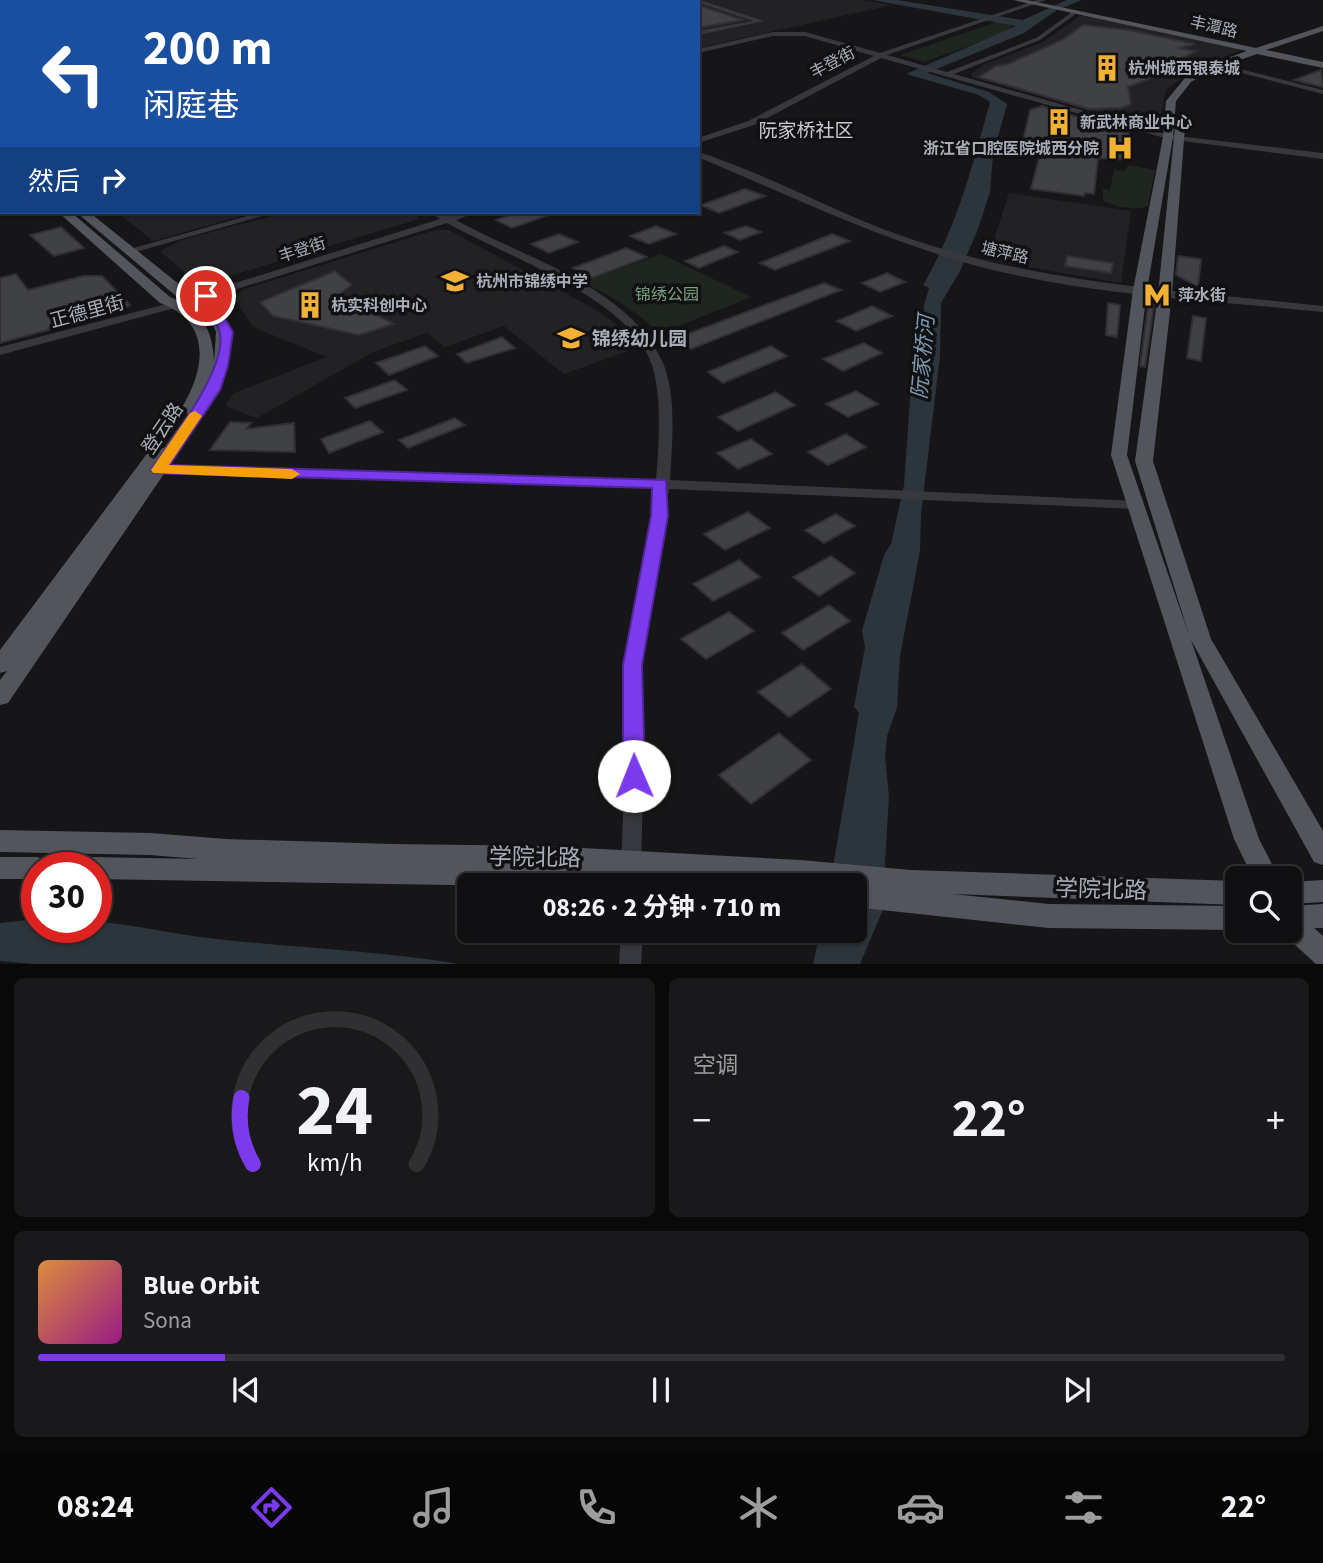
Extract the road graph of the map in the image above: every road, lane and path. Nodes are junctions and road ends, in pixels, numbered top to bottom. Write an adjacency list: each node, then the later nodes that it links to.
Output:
1 (1017, 0): 3 (main road, 丰潭路)
2 (700, 2): 6 (street)
3 (1040, 2): 4 (main road, 丰潭路); 9 (street, 丰登街)
4 (1071, 10): 8 (main road, 丰潭路); 12 (street)
5 (1323, 31): 8 (main road)
6 (700, 33)
7 (700, 51): 9 (street)
8 (1267, 51): 10 (main road, 丰潭路); 11 (main road); 14 (main road)
9 (881, 55): 12 (street); 15 (street, 丰登街)
10 (1323, 63)
11 (1224, 67): 13 (street); 14 (main road)
12 (950, 73): 14 (street)
13 (1323, 92)
14 (1174, 138): 17 (street); 25 (main road); 26 (main road)
15 (700, 140)
16 (700, 155): 25 (street, 塘萍路)
17 (1323, 156)
18 (66, 214): 28 (main road, 登云路)
19 (84, 214): 24 (main road)
20 (264, 214): 24 (street)
21 (438, 214): 23 (street)
22 (466, 214): 23 (street, 丰登街)
23 (447, 220): 27 (street, 丰登街); 32 (street)
24 (128, 251): 27 (main road)
25 (1140, 290): 26 (street, 塘萍路); 33 (main road)
26 (1165, 294): 29 (street, 塘萍路); 37 (main road)
27 (206, 296): 28 (street, 丰登街); 31 (main road, 登云路)
28 (182, 303): 30 (street, 正德里街); 34 (main road, 登云路)
29 (1323, 309)
30 (0, 351)
31 (159, 470): 32 (street); 35 (main road, 登云路)
32 (661, 484): 33 (street); 44 (street)
33 (1136, 505): 38 (main road)
34 (0, 665)
35 (0, 697)
36 (0, 841): 43 (main road, 学院北路)
37 (1323, 854)
38 (1260, 866)
39 (21, 868): 41 (main road)
40 (112, 868): 42 (main road, 学院北路)
41 (0, 869)
42 (541, 873)
43 (612, 873)
44 (631, 873)
45 (687, 873): 46 (main road, 学院北路)
46 (811, 873)
47 (867, 883): 48 (main road, 学院北路)
48 (908, 890): 51 (main road, 学院北路); 52 (main road, 学院北路); 55 (main road, 学院北路)
49 (1323, 891): 50 (main road)
50 (1302, 892)
51 (1225, 893)
52 (867, 894)
53 (1323, 916): 54 (main road)
54 (1302, 917)
55 (1225, 918)
56 (1302, 935): 58 (main road)
57 (631, 943): 59 (street)
58 (1323, 954)
59 (630, 964)

